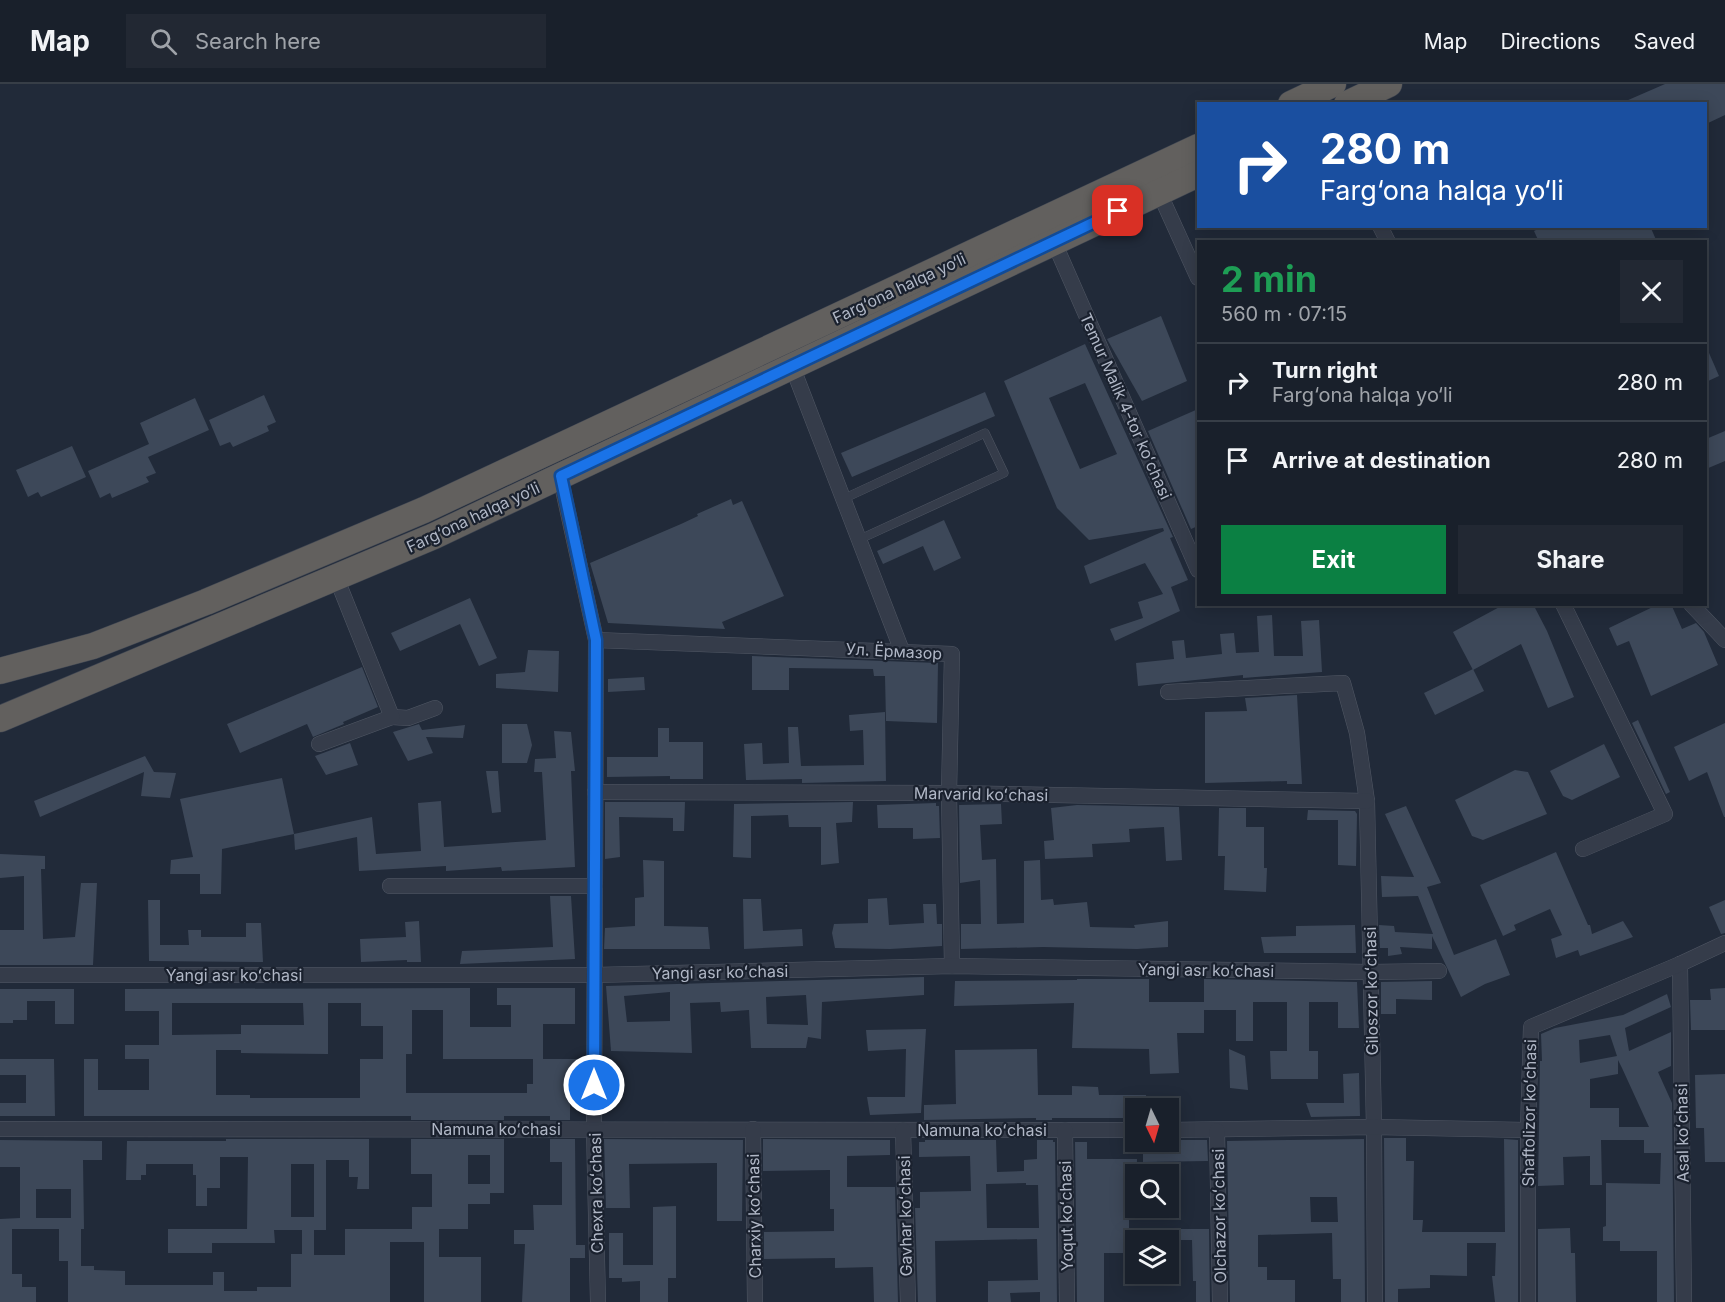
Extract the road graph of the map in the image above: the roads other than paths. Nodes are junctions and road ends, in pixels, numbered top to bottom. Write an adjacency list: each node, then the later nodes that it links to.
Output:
1 (1333, 84): 3 (highway)
2 (1389, 84): 4 (highway)
3 (1295, 102)
4 (1351, 102)
5 (1197, 147): 21 (highway, Farg‘ona halqa yo‘li)
6 (1197, 174): 7 (highway, Farg‘ona halqa yo‘li)
7 (1160, 192): 8 (highway, Farg‘ona halqa yo‘li); 9 (street)
8 (1054, 242): 10 (highway, Farg‘ona halqa yo‘li); 14 (street, Temur Malik 4-tor koʻchasi)
9 (1197, 276)
10 (792, 366): 11 (highway, Farg‘ona halqa yo‘li); 12 (street)
11 (561, 476): 15 (highway, Farg‘ona halqa yo‘li); 18 (street, Chexra koʻchasi)
12 (842, 499): 13 (street); 13 (lane)
13 (858, 540): 20 (street)
14 (1197, 568)
15 (336, 577): 24 (street); 25 (highway, Farg‘ona halqa yo‘li)
16 (1564, 606): 30 (street)
17 (1692, 606): 19 (street)
18 (596, 640): 20 (street, Ул. Ёрмазор); 27 (street, Chexra koʻchasi)
19 (1725, 640)
20 (902, 651): 28 (street, Ул. Ёрмазор)
21 (0, 671)
22 (1168, 692): 29 (street, Giloszor koʻchasi)
23 (435, 708): 24 (street)
24 (392, 717): 26 (street)
25 (0, 719)
26 (319, 744)
27 (595, 792): 28 (street, Marvarid koʻchasi); 32 (street, Chexra koʻchasi)
28 (949, 793): 29 (street, Marvarid koʻchasi); 35 (street, Ул. Ёрмазор)
29 (1367, 801): 37 (street, Giloszor koʻchasi)
30 (1583, 849)
31 (390, 886): 32 (street)
32 (595, 886): 39 (street, Chexra koʻchasi)
33 (1725, 943): 34 (street, Shaftolizor koʻchasi)
34 (1680, 964): 48 (street, Shaftolizor koʻchasi); 57 (street, Asal koʻchasi)
35 (952, 966): 37 (street, Yangi asr koʻchasi); 39 (street, Yangi asr koʻchasi)
36 (1439, 971): 37 (street, Yangi asr koʻchasi)
37 (1370, 972): 40 (street, Giloszor koʻchasi)
38 (0, 975): 39 (street, Yangi asr koʻchasi)
39 (595, 975): 42 (street, Chexra koʻchasi)
40 (1374, 1127): 48 (street); 49 (street); 55 (street, Giloszor koʻchasi)
41 (0, 1129): 42 (street, Namuna koʻchasi)
42 (594, 1129): 43 (street, Namuna koʻchasi); 50 (street, Chexra koʻchasi)
43 (753, 1129): 44 (street, Namuna koʻchasi); 51 (street, Charxiy koʻchasi)
44 (903, 1130): 45 (street, Namuna koʻchasi); 52 (street, Gavhar koʻchasi)
45 (1065, 1130): 46 (street, Namuna koʻchasi); 53 (street, Yoqut koʻchasi)
46 (1125, 1130)
47 (1179, 1130): 49 (street)
48 (1528, 1130): 56 (street, Shaftolizor koʻchasi)
49 (1217, 1131): 54 (street, Olchazor koʻchasi)
50 (598, 1302)
51 (755, 1302)
52 (908, 1302)
53 (1067, 1302)
54 (1220, 1302)
55 (1375, 1302)
56 (1528, 1302)
57 (1684, 1302)

